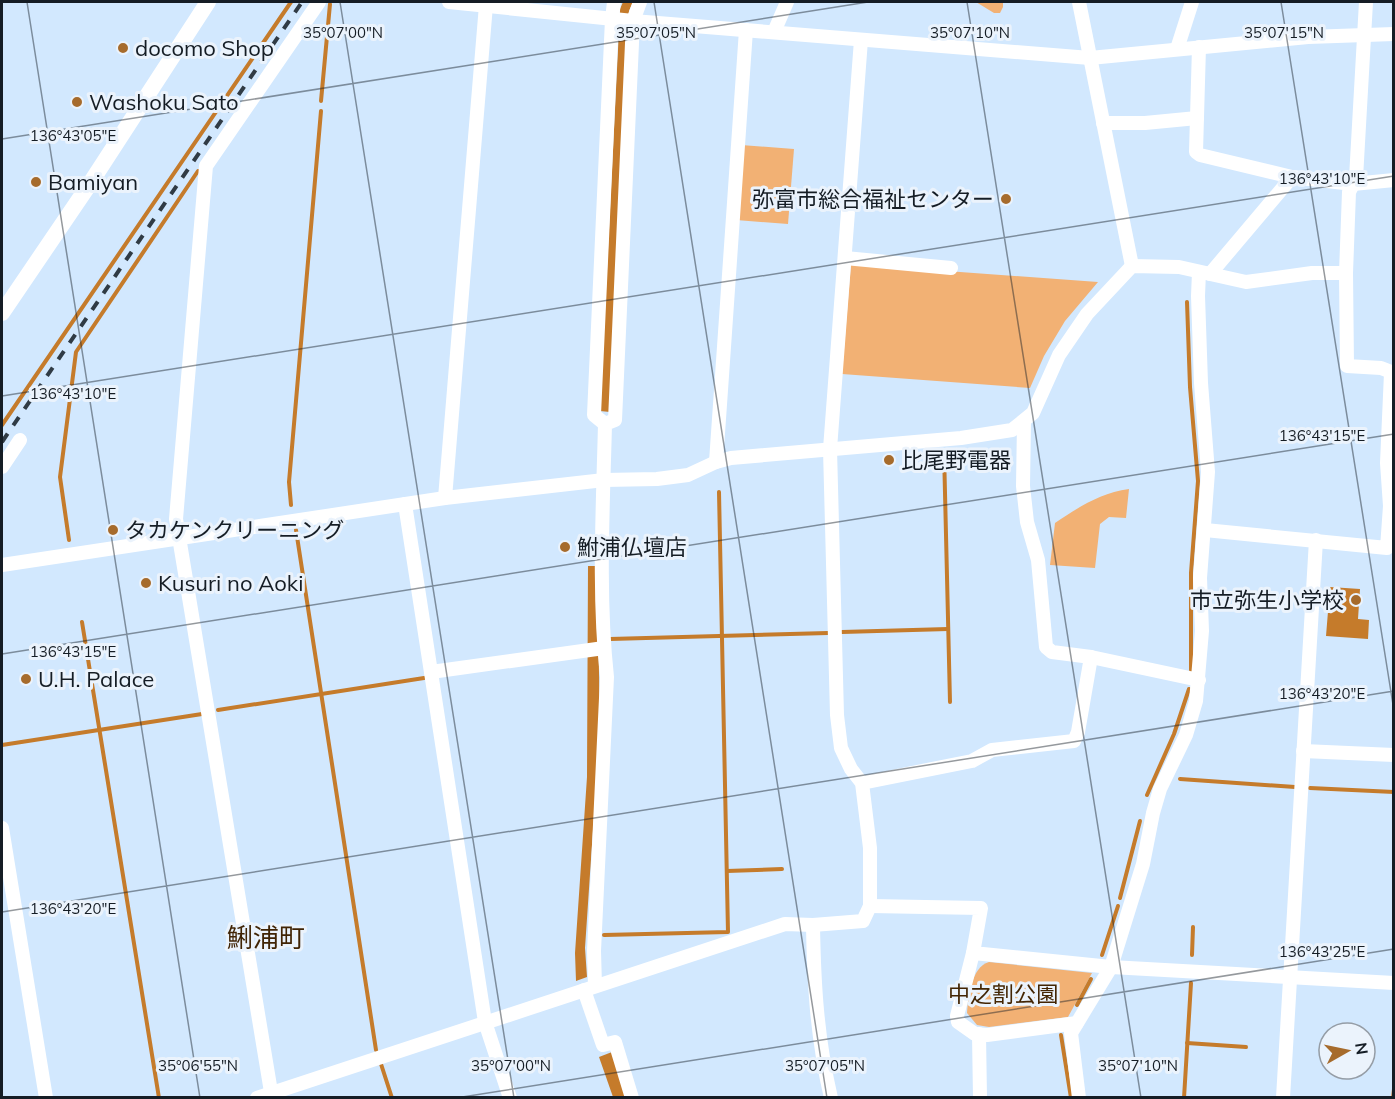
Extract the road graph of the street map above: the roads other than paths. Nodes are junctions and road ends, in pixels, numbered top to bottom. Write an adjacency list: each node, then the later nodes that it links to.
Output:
1 (208, 2): 30 (main road)
2 (319, 2): 42 (street)
3 (449, 2): 10 (street)
4 (614, 2): 11 (street)
5 (640, 2): 11 (street)
6 (788, 2): 13 (street)
7 (1079, 2): 19 (street)
8 (1192, 2): 18 (street)
9 (1366, 2): 15 (street)
10 (486, 5): 11 (street); 39 (street)
11 (623, 20): 12 (street); 33 (street); 33 (street)
12 (746, 30): 13 (street); 36 (street)
13 (774, 32): 16 (street)
14 (1394, 33): 15 (street)
15 (1364, 34): 17 (street); 24 (street)
16 (861, 40): 19 (street); 25 (street)
17 (1199, 47): 18 (street); 20 (street)
18 (1177, 49): 19 (street)
19 (1090, 58): 21 (street)
20 (1197, 118): 21 (street); 22 (street)
21 (1103, 123): 26 (street)
22 (1292, 177): 24 (street); 28 (street)
23 (1394, 180): 24 (street)
24 (1353, 184): 29 (street)
25 (845, 258): 27 (street); 35 (street)
26 (1132, 266): 28 (street); 32 (street)
27 (951, 268)
28 (1204, 273): 29 (street); 41 (street)
29 (1346, 273): 31 (street)
30 (2, 313)
31 (1392, 373): 43 (street)
32 (1024, 422): 35 (street); 46 (street)
33 (604, 424): 38 (street)
34 (20, 440): 37 (street)
35 (830, 448): 36 (street); 51 (street)
36 (716, 462): 38 (street)
37 (2, 466)
38 (604, 480): 39 (street); 45 (street)
39 (445, 498): 40 (street)
40 (405, 504): 42 (street); 47 (street)
41 (1205, 530): 43 (street); 48 (street)
42 (181, 538): 44 (street); 63 (street)
43 (1316, 540): 49 (street)
44 (2, 565)
45 (597, 649): 47 (street); 59 (street)
46 (1091, 657): 48 (street); 51 (street)
47 (431, 672): 60 (street)
48 (1199, 680): 56 (street)
49 (1303, 752): 50 (street); 57 (street)
50 (1394, 755)
51 (862, 783): 53 (street)
52 (2, 828): 64 (street)
53 (870, 906): 54 (street); 55 (street)
54 (813, 925): 59 (street); 67 (street)
55 (973, 953): 56 (street); 62 (street)
56 (1111, 967): 57 (street); 61 (street)
57 (1290, 977): 58 (street); 70 (street)
58 (1394, 983)
59 (589, 988): 60 (street); 66 (street)
60 (485, 1022): 63 (street); 65 (street)
61 (1077, 1023): 62 (street); 69 (street)
62 (979, 1035): 68 (street)
63 (267, 1096)
64 (46, 1098)
65 (510, 1098)
66 (632, 1098)
67 (831, 1098)
68 (980, 1098)
69 (1079, 1098)
70 (1283, 1098)

